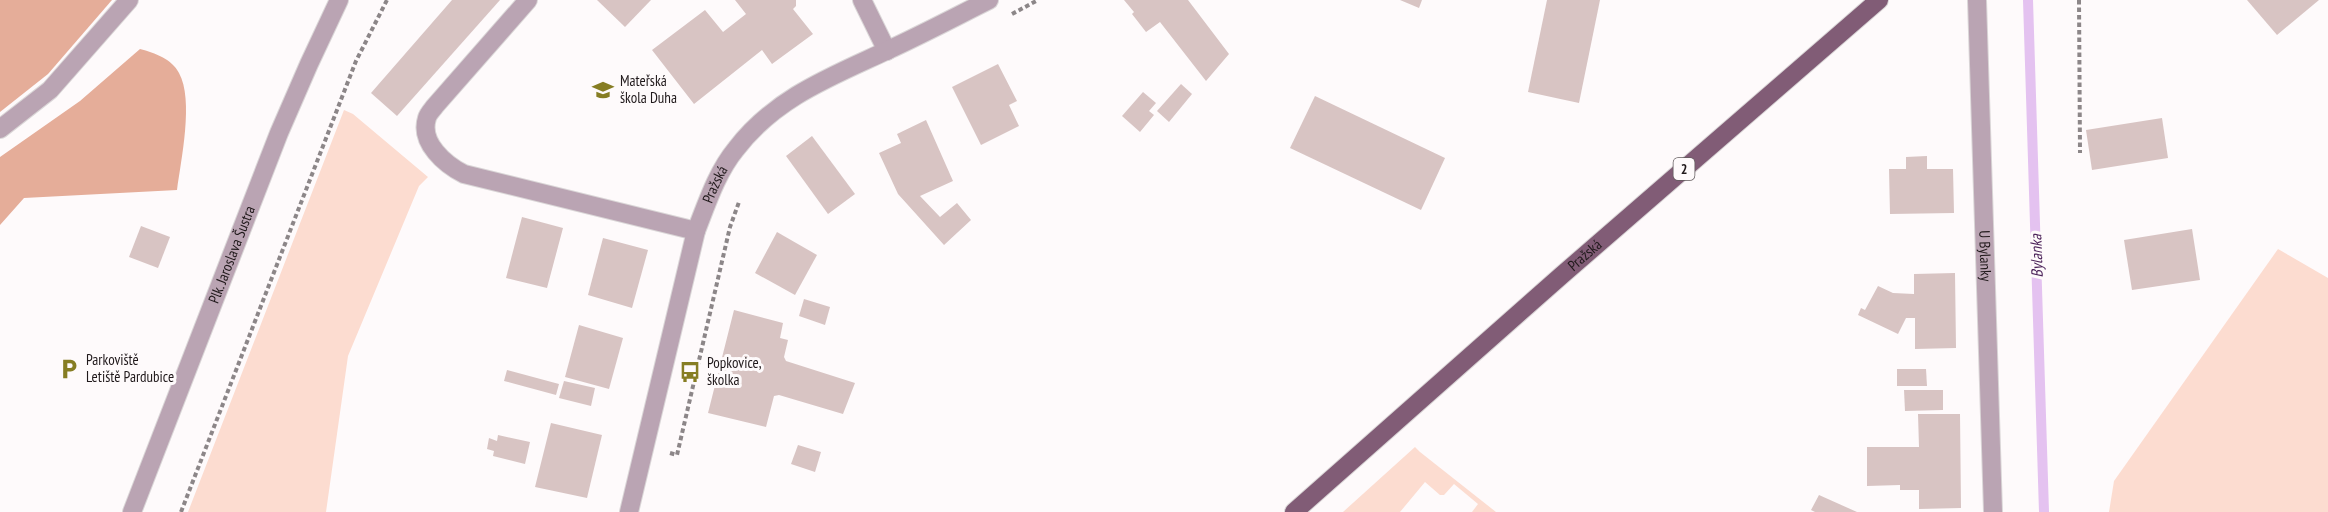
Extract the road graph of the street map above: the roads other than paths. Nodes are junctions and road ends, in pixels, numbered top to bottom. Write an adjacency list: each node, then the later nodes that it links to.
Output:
1 (129, 0): 9 (street)
2 (339, 0): 11 (street, Plk. Jaroslava Šustra)
3 (528, 0): 10 (street)
4 (862, 0): 8 (street)
5 (988, 0): 8 (street, Pražská)
6 (1879, 0): 13 (main road, Pražská / 2)
7 (1977, 0): 14 (street, U Bylanky)
8 (887, 51): 10 (street, Pražská)
9 (0, 129)
10 (696, 231): 12 (street, Pražská)
11 (132, 512)
12 (629, 512)
13 (1294, 512)
14 (1993, 512)

